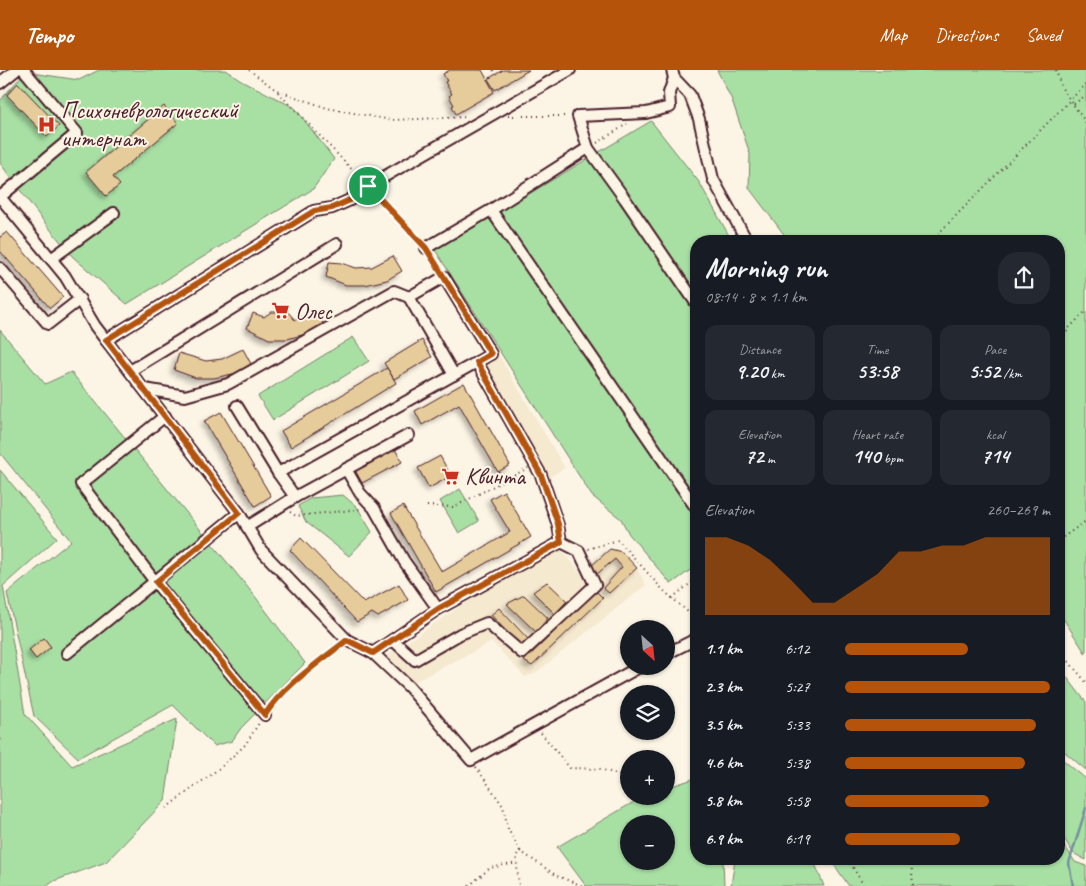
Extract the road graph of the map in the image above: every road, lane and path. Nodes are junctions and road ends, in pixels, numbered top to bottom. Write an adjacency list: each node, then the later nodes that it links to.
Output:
1 (16, 70): 7 (street)
2 (24, 70): 20 (street)
3 (249, 70): 9 (path)
4 (570, 70): 14 (street)
5 (1056, 70): 11 (path)
6 (673, 74): 15 (street); 23 (street)
7 (0, 83)
8 (1086, 84): 11 (path)
9 (276, 90): 13 (path); 19 (path)
10 (1086, 95): 12 (path)
11 (1070, 100): 12 (path); 24 (path)
12 (1073, 104): 17 (path)
13 (473, 116)
14 (489, 116): 15 (path); 19 (street)
15 (578, 116): 18 (street)
16 (630, 123): 18 (path)
17 (1086, 123)
18 (588, 148): 21 (street); 30 (street)
19 (368, 186): 26 (path); 35 (street)
20 (0, 197): 27 (street)
21 (491, 210): 26 (street); 47 (street)
22 (114, 213): 27 (street)
23 (744, 235)
24 (937, 235)
25 (337, 244): 37 (street)
26 (426, 248): 29 (path)
27 (51, 259): 32 (street)
28 (0, 268): 32 (street)
29 (444, 277): 31 (street); 36 (street)
30 (690, 294)
31 (409, 297): 38 (street); 39 (street)
32 (80, 299): 35 (street)
33 (1086, 312): 34 (path)
34 (1065, 335)
35 (106, 340): 37 (street)
36 (477, 362): 38 (street); 43 (street)
37 (130, 371): 39 (street)
38 (454, 375): 45 (street)
39 (144, 389): 41 (street)
40 (237, 406): 45 (street)
41 (165, 416): 51 (street); 57 (street)
42 (409, 435): 44 (street)
43 (536, 464): 49 (path); 55 (street)
44 (346, 469): 46 (street); 50 (street)
45 (278, 473): 46 (street)
46 (295, 497): 48 (street)
47 (690, 499)
48 (281, 506): 50 (path); 53 (street)
49 (427, 506)
50 (374, 508): 60 (street)
51 (239, 513): 53 (street); 57 (street)
52 (1086, 521): 54 (path)
53 (247, 527): 62 (street)
54 (1065, 536)
55 (561, 542): 56 (street); 60 (street)
56 (578, 551): 59 (path); 63 (street)
57 (156, 582): 66 (street); 71 (street)
58 (690, 584): 59 (path)
59 (672, 598): 61 (path)
60 (438, 609): 63 (street)
61 (690, 614)
62 (347, 640): 67 (street); 71 (path)
63 (393, 640): 67 (street)
64 (690, 642): 65 (street)
65 (675, 650)
66 (67, 653)
67 (373, 653): 73 (street)
68 (1065, 657): 70 (path)
69 (624, 675): 72 (street)
70 (1086, 682)
71 (265, 715): 75 (path)
72 (534, 724): 73 (street); 74 (path)
73 (471, 760): 76 (path)
74 (620, 775)
75 (166, 808)
76 (520, 851): 77 (path); 82 (path)
77 (517, 864): 80 (path); 81 (path)
78 (852, 865): 83 (path)
79 (911, 865): 84 (path)
80 (469, 886)
81 (519, 886)
82 (583, 886)
83 (864, 886)
84 (913, 886)

